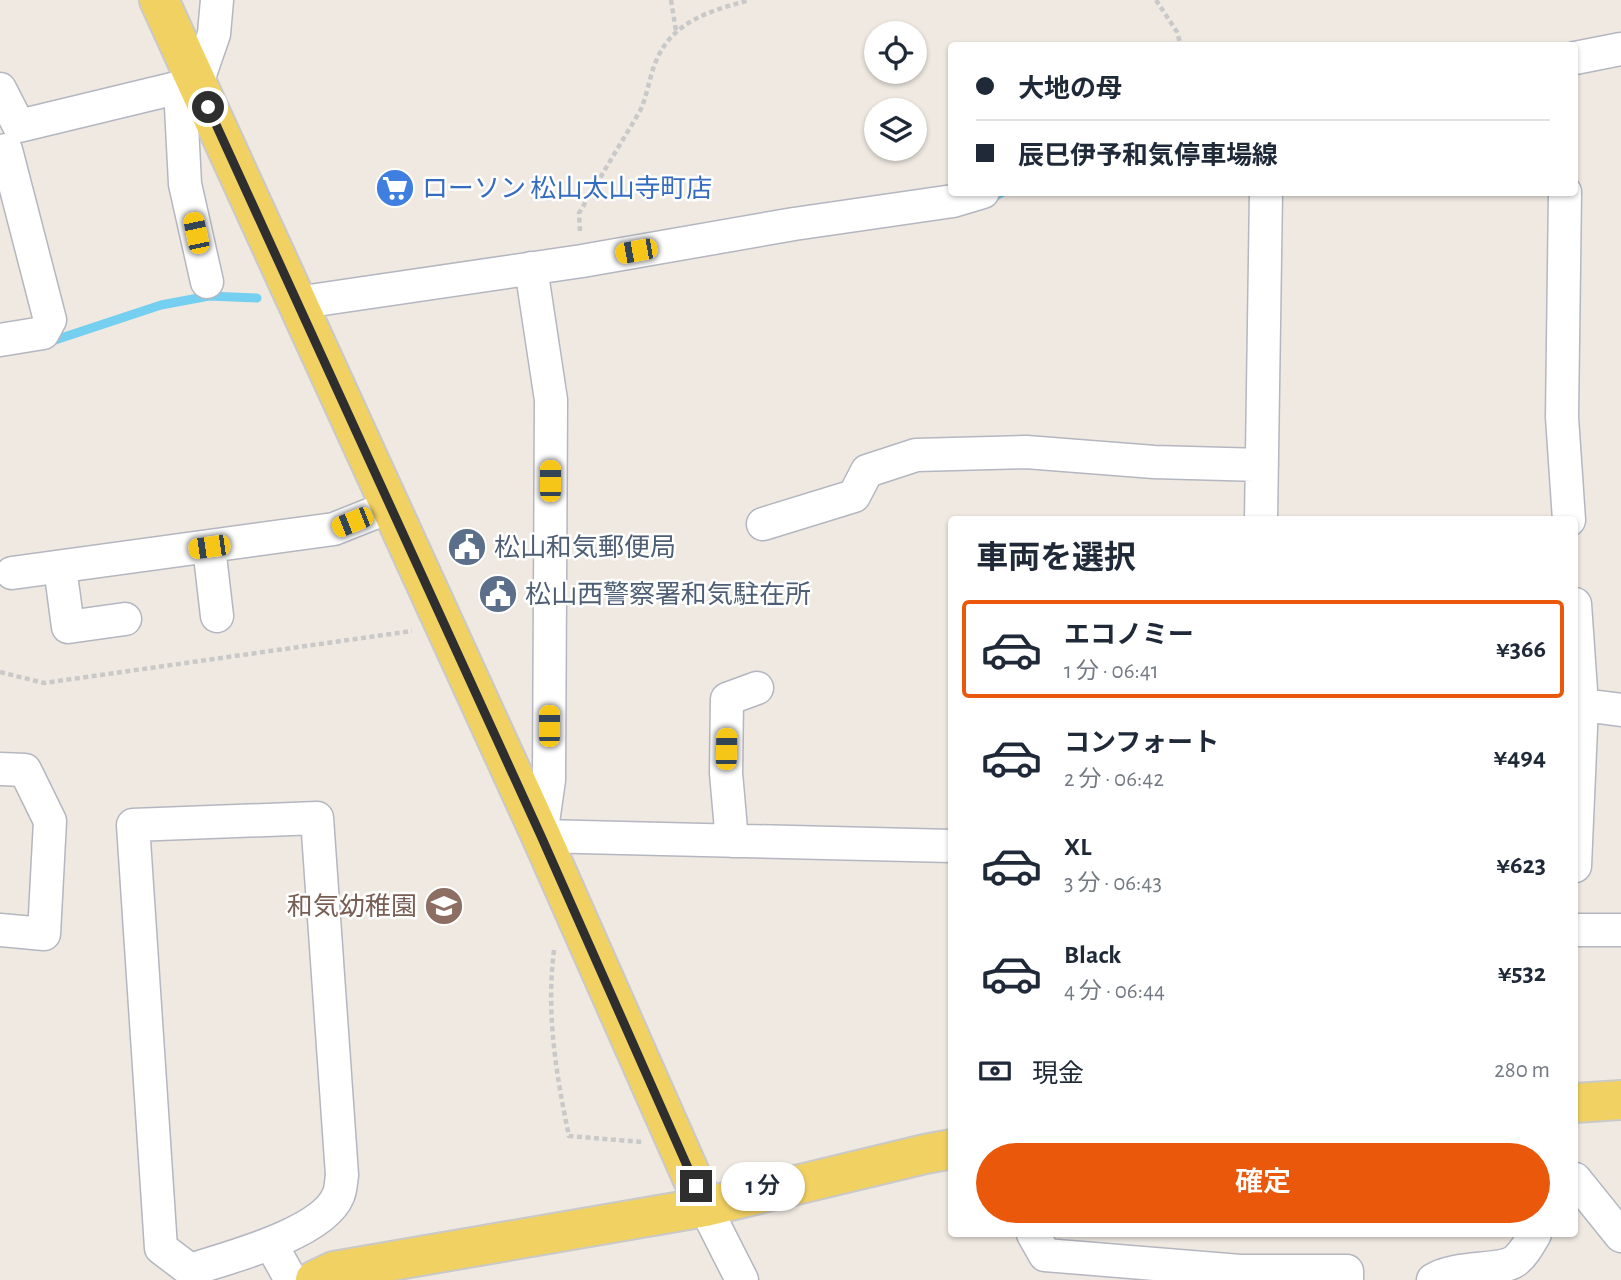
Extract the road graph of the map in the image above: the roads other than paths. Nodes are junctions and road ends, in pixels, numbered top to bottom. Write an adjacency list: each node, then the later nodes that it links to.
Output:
1 (159, 0): 5 (main road)
2 (217, 0): 5 (street)
3 (1621, 49): 4 (street)
4 (1578, 57)
5 (189, 85): 7 (street); 12 (street); 13 (main road)
6 (0, 89): 7 (street)
7 (8, 143): 14 (street)
8 (970, 196): 11 (street)
9 (1266, 196): 15 (street)
10 (1565, 196): 18 (street)
11 (530, 268): 13 (street); 29 (street)
12 (207, 282)
13 (296, 303): 16 (main road)
14 (0, 340)
15 (1262, 465): 17 (street); 19 (street)
16 (389, 507): 20 (street); 29 (main road)
17 (1261, 516)
18 (1569, 516)
19 (763, 524)
20 (209, 547): 21 (street); 23 (street)
21 (60, 567): 22 (street); 24 (street)
22 (12, 573)
23 (217, 616)
24 (125, 619)
25 (757, 688): 30 (street)
26 (1578, 704): 27 (street)
27 (1621, 710)
28 (0, 769): 32 (street)
29 (541, 836): 30 (street); 39 (main road)
30 (733, 841): 31 (street)
31 (948, 846)
32 (0, 930)
33 (1578, 930): 34 (street)
34 (1621, 930)
35 (1621, 1100): 36 (main road)
36 (1578, 1103)
37 (948, 1150): 39 (main road)
38 (1578, 1183): 40 (street)
39 (705, 1207): 46 (main road); 47 (street)
40 (1621, 1236)
41 (1533, 1237): 49 (street)
42 (271, 1244): 42 (street); 45 (street)
43 (1039, 1256): 44 (street)
44 (1240, 1276): 48 (street)
45 (291, 1280)
46 (315, 1280)
47 (742, 1280)
48 (1347, 1280)
49 (1433, 1280)

